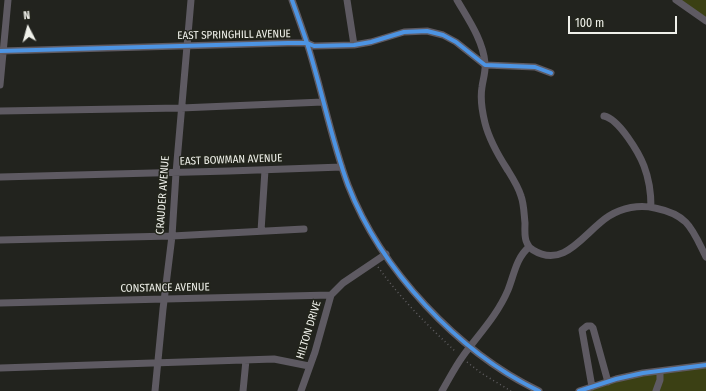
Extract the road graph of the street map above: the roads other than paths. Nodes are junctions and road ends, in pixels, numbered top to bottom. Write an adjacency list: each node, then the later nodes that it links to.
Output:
1 (8, 0): 11 (street)
2 (191, 0): 9 (street, CRAUDER AVENUE)
3 (292, 0): 8 (street)
4 (347, 0): 10 (street)
5 (457, 0): 12 (street)
6 (676, 0): 7 (street)
7 (706, 21)
8 (307, 43): 9 (street, EAST SPRINGHILL AVENUE); 10 (street, EAST SPRINGHILL AVENUE); 15 (street)
9 (187, 45): 11 (street, EAST SPRINGHILL AVENUE); 16 (street, CRAUDER AVENUE)
10 (354, 45): 12 (street, EAST SPRINGHILL AVENUE)
11 (2, 50): 14 (street)
12 (485, 64): 13 (street); 28 (street)
13 (551, 73)
14 (0, 85)
15 (323, 102): 16 (street); 19 (street)
16 (181, 108): 17 (street); 21 (street, CRAUDER AVENUE)
17 (0, 111)
18 (604, 116): 23 (street)
19 (342, 167): 20 (street, EAST BOWMAN AVENUE); 29 (street)
20 (265, 170): 21 (street, EAST BOWMAN AVENUE); 25 (street)
21 (176, 173): 22 (street, EAST BOWMAN AVENUE); 26 (street, CRAUDER AVENUE)
22 (0, 177)
23 (651, 207): 28 (street); 30 (street)
24 (304, 229): 25 (street)
25 (261, 231): 26 (street)
26 (172, 236): 27 (street); 32 (street, CRAUDER AVENUE)
27 (0, 240)
28 (528, 246): 34 (street)
29 (386, 254): 31 (street, HILTON DRIVE); 34 (street)
30 (706, 257)
31 (331, 295): 32 (street, CONSTANCE AVENUE); 38 (street, HILTON DRIVE)
32 (164, 299): 33 (street, CONSTANCE AVENUE); 36 (street, CRAUDER AVENUE)
33 (0, 303)
34 (470, 347): 46 (street); 47 (street)
35 (246, 360): 36 (street); 38 (street); 44 (street)
36 (158, 363): 39 (street); 43 (street, CRAUDER AVENUE)
37 (706, 365): 40 (street)
38 (309, 366): 45 (street, HILTON DRIVE)
39 (0, 368)
40 (660, 371): 41 (street); 49 (street)
41 (608, 382): 42 (street); 42 (street)
42 (592, 387): 48 (street)
43 (155, 391)
44 (243, 391)
45 (301, 391)
46 (442, 391)
47 (539, 391)
48 (580, 391)
49 (656, 391)

